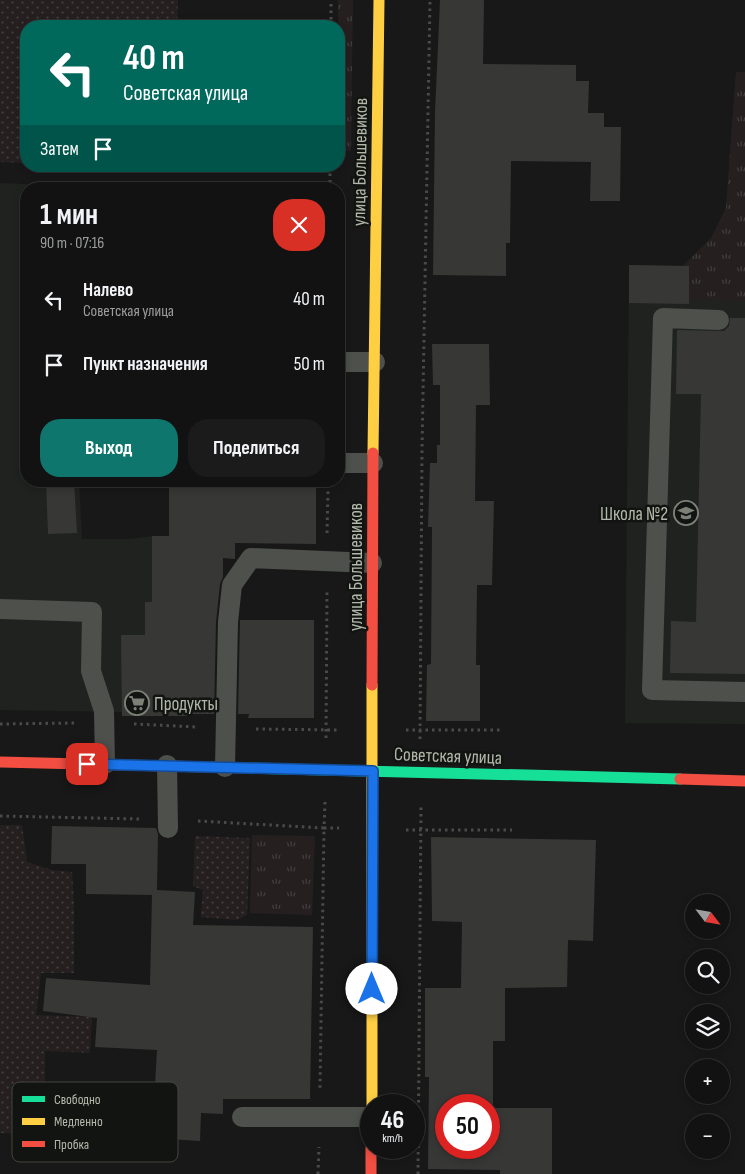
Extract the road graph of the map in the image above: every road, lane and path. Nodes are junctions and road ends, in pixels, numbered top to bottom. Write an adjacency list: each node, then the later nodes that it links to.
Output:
1 (332, 0): 4 (path)
2 (379, 0): 7 (main road, улица Большевиков)
3 (430, 0): 18 (path)
4 (331, 20)
5 (720, 320): 12 (lane)
6 (345, 362): 7 (lane)
7 (375, 362): 9 (main road, улица Большевиков)
8 (345, 462): 9 (lane)
9 (373, 463): 10 (main road, улица Большевиков)
10 (372, 563): 16 (lane); 17 (main road, улица Большевиков)
11 (0, 609): 14 (lane)
12 (745, 692)
13 (0, 762): 14 (main road, Советская улица)
14 (105, 764): 15 (main road, Советская улица)
15 (167, 765): 16 (main road, Советская улица); 21 (lane)
16 (225, 768): 17 (main road, Советская улица)
17 (373, 771): 18 (main road, Советская улица); 22 (main road, улица Большевиков)
18 (420, 772): 19 (main road, Советская улица); 29 (path)
19 (745, 781)
20 (0, 816): 21 (path)
21 (168, 824): 24 (path)
22 (372, 1094)
23 (242, 1117): 24 (lane)
24 (319, 1117): 25 (lane); 27 (path)
25 (360, 1117)
26 (372, 1159): 28 (main road)
27 (318, 1174)
28 (371, 1174)
29 (418, 1174)

